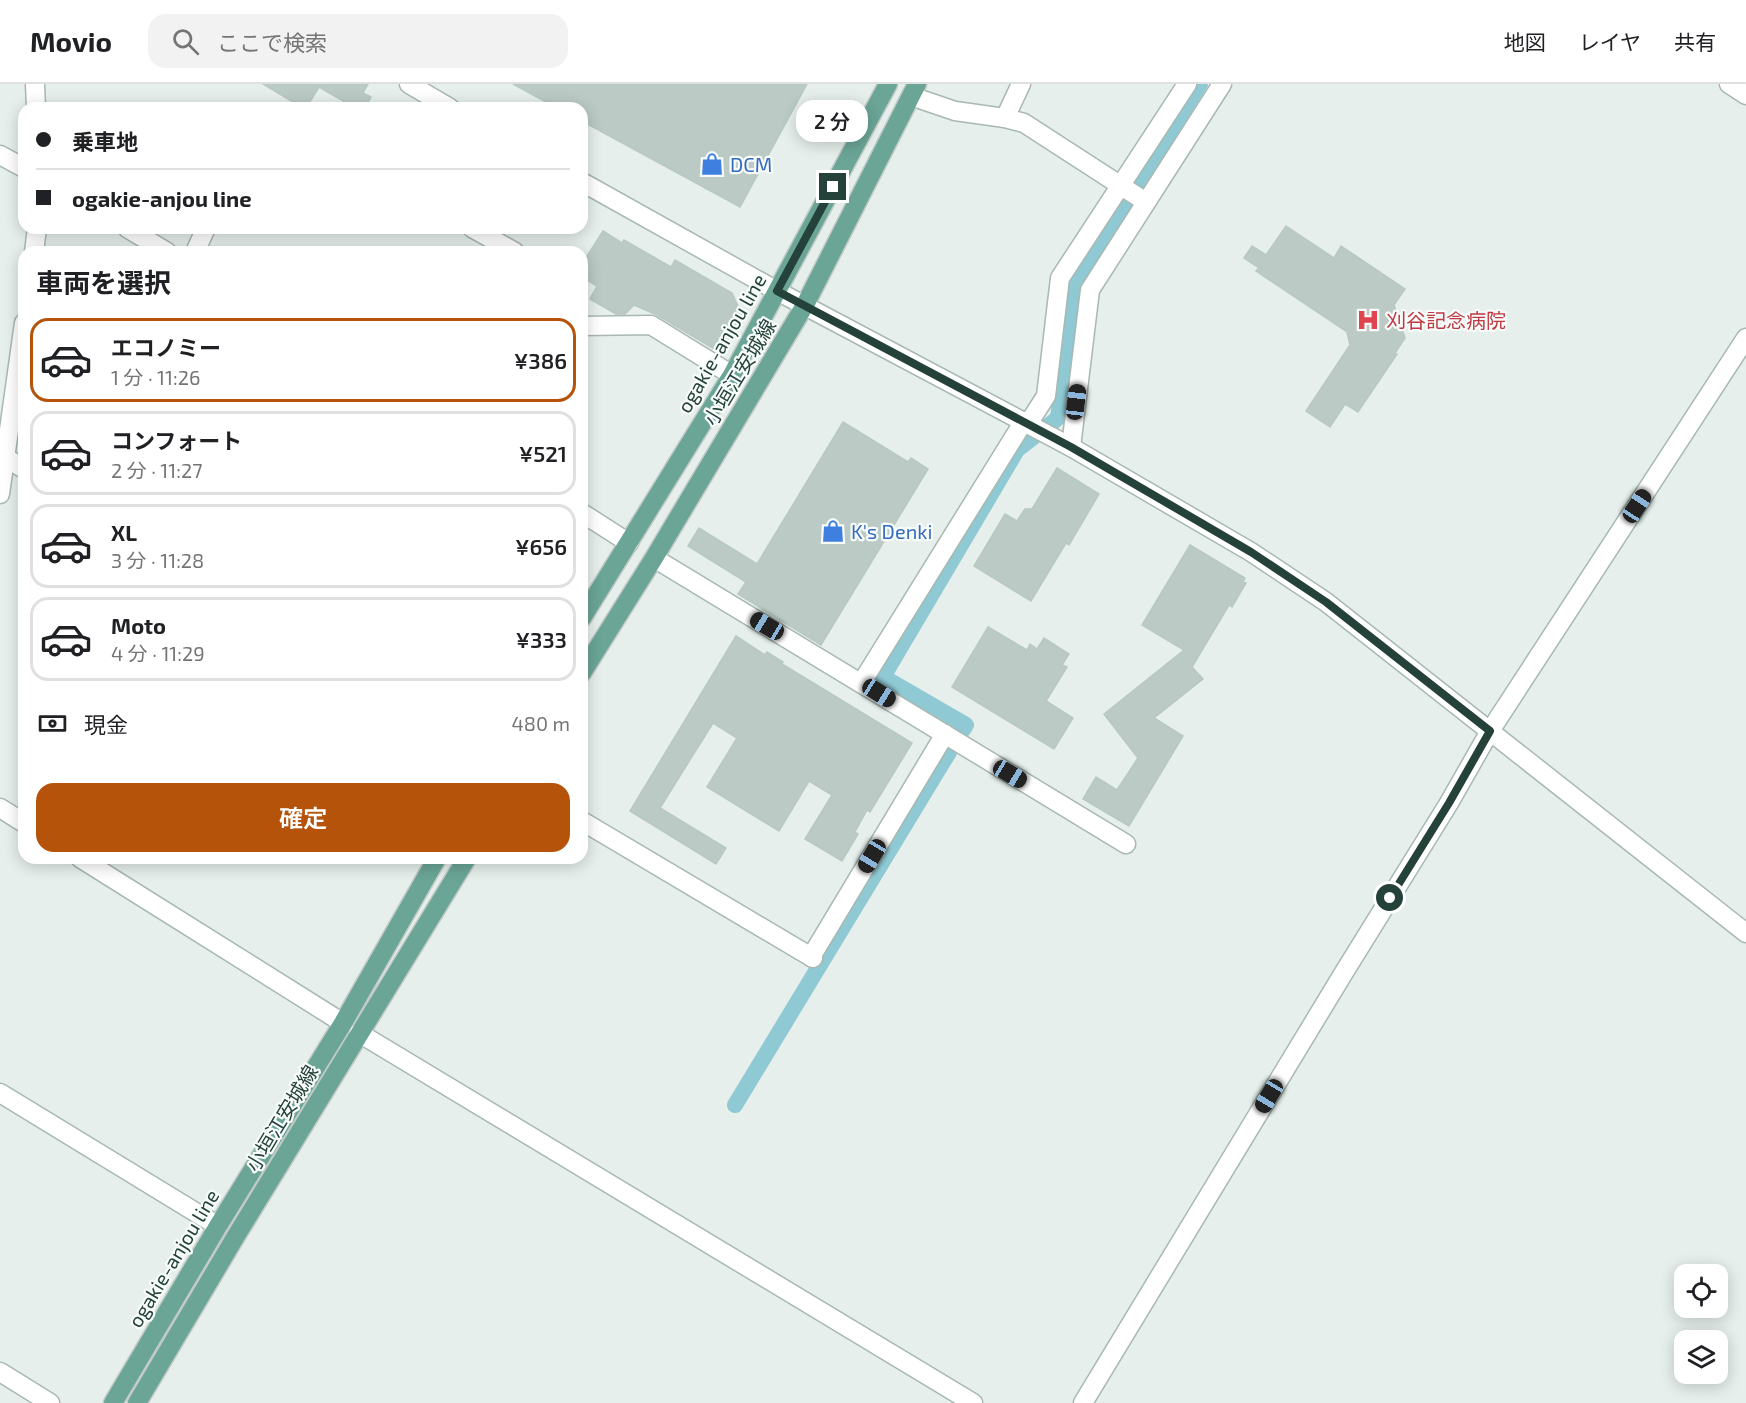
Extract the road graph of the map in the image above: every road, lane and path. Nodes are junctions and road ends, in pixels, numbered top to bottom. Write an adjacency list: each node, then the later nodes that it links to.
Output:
1 (35, 84): 10 (street)
2 (409, 84): 11 (street)
3 (888, 84): 22 (main road, ogakie-anjou line)
4 (1021, 84): 12 (street)
5 (1187, 84): 16 (street)
6 (1222, 84): 17 (street)
7 (1729, 84): 9 (street)
8 (914, 90): 12 (street); 23 (main road, 小垣江安城線)
9 (1746, 95)
10 (36, 102)
11 (440, 102)
12 (1005, 117): 16 (street)
13 (0, 155): 14 (street)
14 (18, 165)
15 (588, 185): 22 (street)
16 (1121, 185): 17 (street); 28 (street)
17 (1146, 201): 29 (street)
18 (137, 234): 20 (street)
19 (483, 234): 21 (street)
20 (157, 246)
21 (504, 246)
22 (777, 291): 23 (street); 27 (main road, ogakie-anjou line)
23 (805, 305): 28 (street); 35 (main road, 小垣江安城線)
24 (588, 326): 27 (street)
25 (1746, 338): 39 (street)
26 (18, 361): 30 (street)
27 (732, 375): 34 (main road, ogakie-anjou line)
28 (1027, 423): 29 (street); 38 (street)
29 (1070, 447): 39 (street)
30 (3, 455): 31 (street); 32 (street)
31 (18, 465)
32 (0, 494)
33 (588, 517): 34 (street)
34 (629, 543): 36 (main road, ogakie-anjou line)
35 (654, 558): 37 (main road, 小垣江安城線); 38 (street)
36 (588, 608)
37 (588, 663)
38 (862, 682): 40 (street)
39 (1490, 731): 48 (street); 58 (street)
40 (945, 734): 43 (street); 44 (street)
41 (0, 808): 42 (street)
42 (18, 819)
43 (588, 825)
44 (1126, 844)
45 (91, 864): 49 (street)
46 (434, 864): 49 (main road, ogakie-anjou line)
47 (463, 864): 50 (main road, 小垣江安城線)
48 (1746, 933)
49 (343, 1023): 52 (main road, ogakie-anjou line)
50 (359, 1033): 56 (main road, 小垣江安城線); 57 (street)
51 (0, 1093): 52 (street)
52 (218, 1226): 55 (main road, ogakie-anjou line)
53 (0, 1372): 54 (street)
54 (50, 1403)
55 (113, 1403)
56 (138, 1403)
57 (973, 1403)
58 (1083, 1403)

